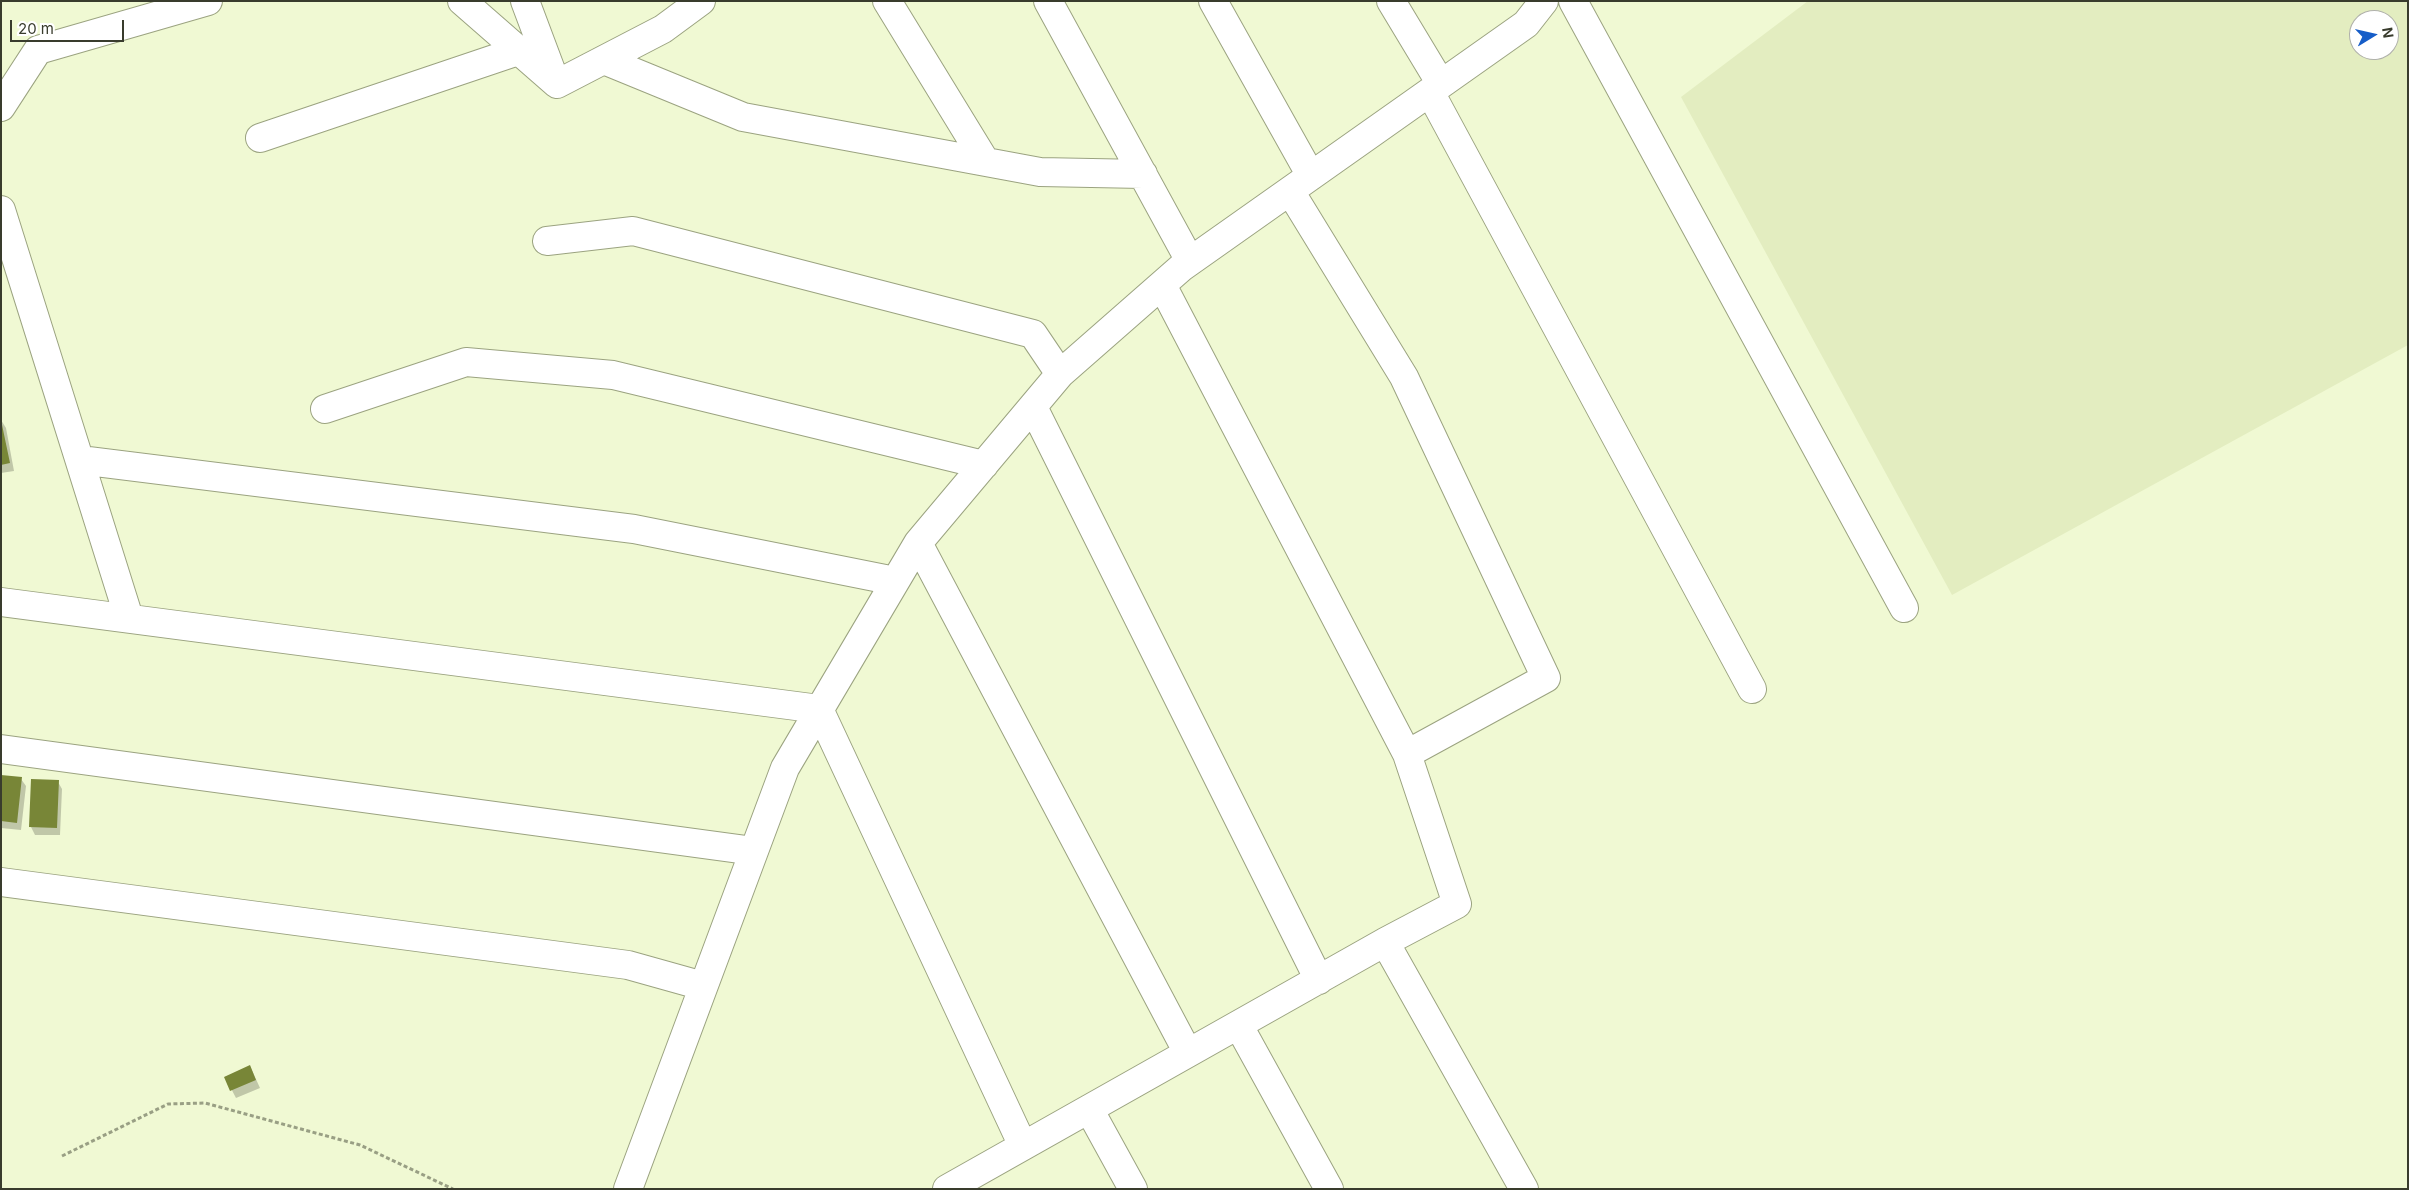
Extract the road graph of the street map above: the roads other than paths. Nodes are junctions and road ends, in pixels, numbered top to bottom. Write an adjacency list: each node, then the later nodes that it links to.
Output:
1 (208, 1): 15 (street)
2 (462, 1): 11 (street)
3 (525, 1): 13 (street)
4 (888, 1): 17 (street)
5 (1048, 1): 18 (street)
6 (1213, 1): 19 (street)
7 (1391, 1): 14 (street)
8 (1573, 1): 33 (street)
9 (698, 2): 12 (street)
10 (1541, 2): 14 (street)
11 (518, 50): 13 (street); 16 (street)
12 (604, 60): 13 (street); 17 (street)
13 (557, 84)
14 (1435, 88): 19 (street); 35 (street)
15 (1, 107)
16 (260, 138)
17 (985, 161): 18 (street)
18 (1143, 174): 23 (street)
19 (1311, 176): 20 (street)
20 (1290, 191): 23 (street); 38 (street)
21 (1, 210): 28 (street)
22 (547, 241): 25 (street)
23 (1190, 261): 24 (street)
24 (1162, 285): 25 (street); 38 (street)
25 (1060, 374): 26 (street)
26 (1033, 407): 29 (street); 42 (street)
27 (325, 409): 29 (street)
28 (80, 460): 31 (street); 34 (street)
29 (984, 465): 30 (street)
30 (918, 543): 31 (street); 45 (street)
31 (896, 581): 36 (street)
32 (1, 602): 34 (street)
33 (1904, 608)
34 (129, 618): 36 (street)
35 (1752, 689)
36 (819, 709): 39 (street); 47 (street)
37 (1, 748): 39 (street)
38 (1408, 754): 41 (street)
39 (754, 851): 43 (street)
40 (1, 882): 43 (street)
41 (1385, 942): 42 (street); 52 (street)
42 (1320, 980): 44 (street)
43 (703, 986): 48 (street)
44 (1239, 1026): 45 (street); 51 (street)
45 (1188, 1054): 46 (street)
46 (1089, 1109): 47 (street); 50 (street)
47 (1023, 1146): 49 (street)
48 (628, 1189)
49 (947, 1189)
50 (1133, 1189)
51 (1329, 1189)
52 (1524, 1189)

